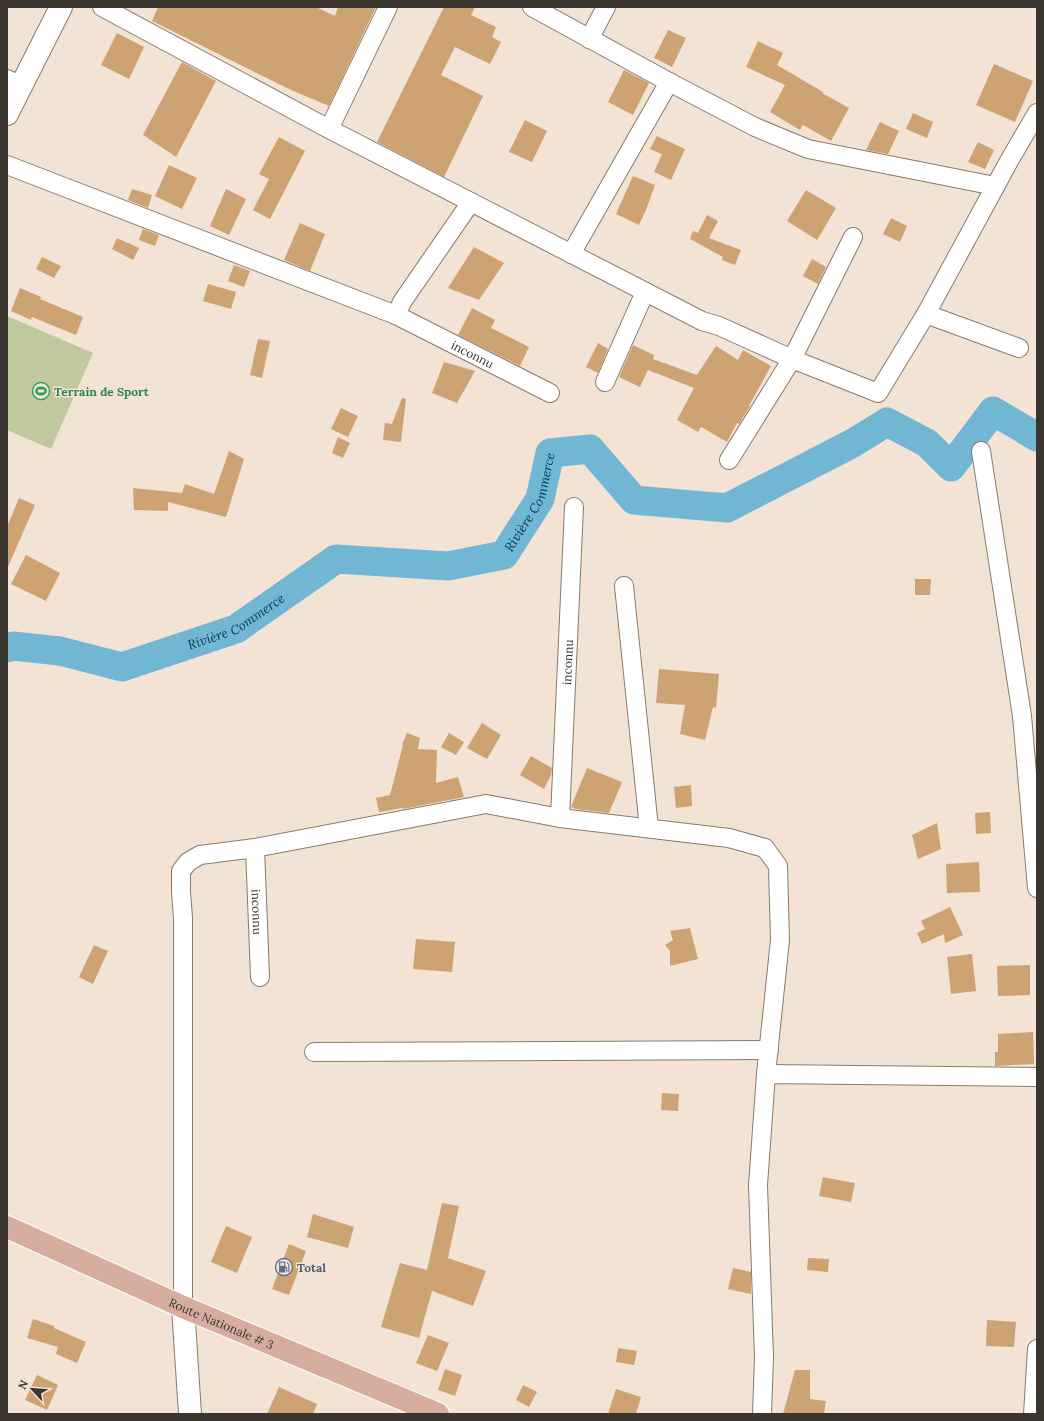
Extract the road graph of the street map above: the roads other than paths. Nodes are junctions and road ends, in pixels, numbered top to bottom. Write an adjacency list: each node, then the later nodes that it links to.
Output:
1 (61, 7): 8 (street)
2 (102, 7): 11 (street)
3 (388, 7): 11 (street)
4 (532, 7): 6 (street)
5 (606, 7): 6 (street)
6 (589, 39): 7 (street)
7 (669, 82): 13 (street); 16 (street)
8 (14, 83): 10 (street)
9 (1037, 113): 13 (street)
10 (7, 114)
11 (329, 129): 14 (street)
12 (7, 165): 19 (street, inconnu)
13 (995, 186): 18 (street)
14 (471, 202): 16 (street); 19 (street)
15 (854, 237): 21 (street)
16 (571, 254): 17 (street)
17 (645, 292): 21 (street); 22 (street)
18 (926, 314): 20 (street); 21 (street)
19 (396, 315): 23 (street, inconnu)
20 (1019, 348)
21 (792, 359): 25 (street)
22 (605, 382)
23 (550, 393)
24 (980, 451): 31 (street)
25 (729, 460)
26 (574, 507): 28 (street, inconnu)
27 (624, 586): 29 (street)
28 (560, 818): 29 (street); 30 (street)
29 (649, 828): 33 (street)
30 (255, 848): 32 (street, inconnu); 38 (street)
31 (1037, 888)
32 (260, 977)
33 (769, 1050): 34 (street); 35 (street)
34 (314, 1052)
35 (766, 1074): 36 (street); 42 (street)
36 (1037, 1077)
37 (7, 1227): 38 (main road, Route Nationale # 3)
38 (183, 1307): 40 (street); 41 (main road, Route Nationale # 3)
39 (1037, 1349): 43 (street)
40 (190, 1414)
41 (438, 1414)
42 (762, 1414)
43 (1033, 1414)

